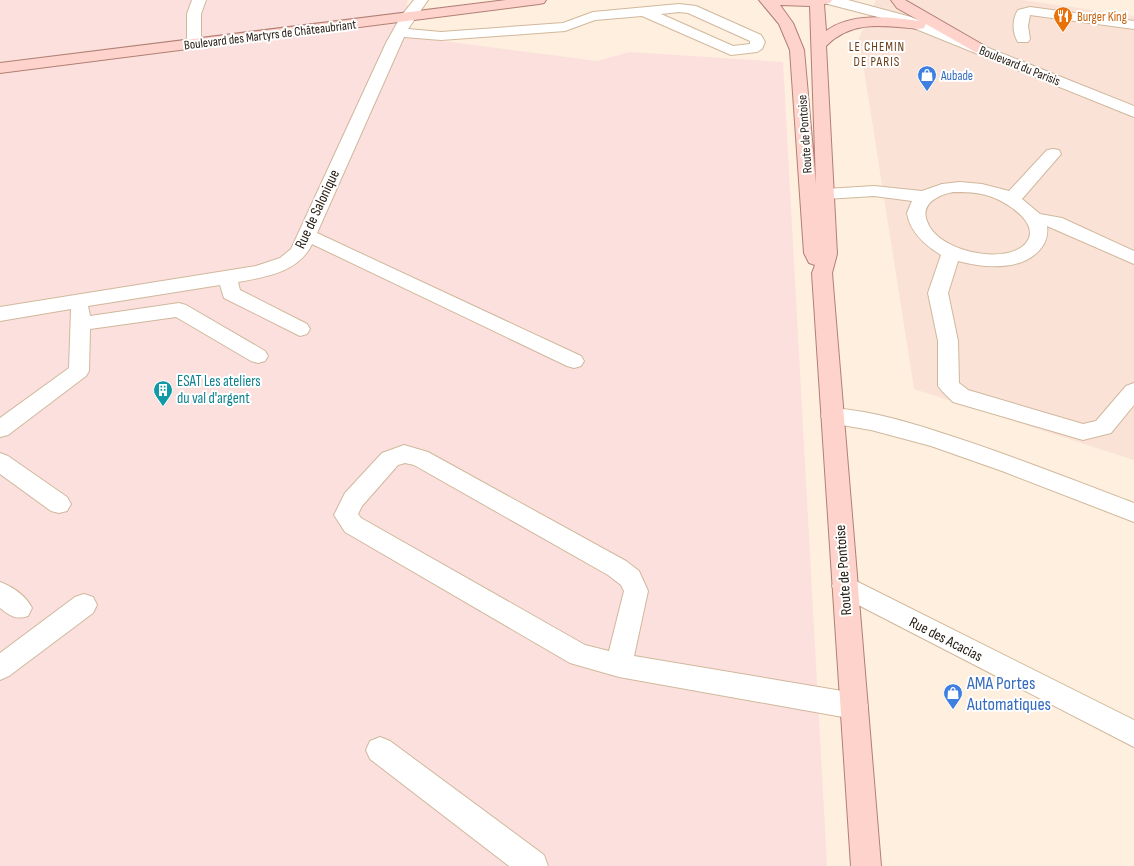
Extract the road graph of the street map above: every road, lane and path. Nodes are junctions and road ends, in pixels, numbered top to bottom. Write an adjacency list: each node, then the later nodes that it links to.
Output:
1 (199, 0): 14 (street)
2 (421, 0): 9 (street, Rue de Salonique)
3 (539, 0): 9 (main road, Boulevard des Martyrs de Châteaubriant)
4 (768, 0): 7 (main road); 27 (main road, Route de Pontoise)
5 (877, 0): 10 (street, Boulevard du Parisis)
6 (898, 0): 16 (main road)
7 (824, 1): 10 (street, Boulevard du Parisis); 15 (main road, Route de Pontoise)
8 (643, 11): 8 (street); 12 (street)
9 (408, 16): 12 (street, Rue de Salonique); 14 (main road, Boulevard des Martyrs de Châteaubriant)
10 (913, 23): 15 (main road); 16 (street, Boulevard du Parisis)
11 (1134, 25): 13 (street)
12 (399, 32): 24 (street, Rue de Salonique)
13 (1023, 39)
14 (194, 43): 17 (main road, Boulevard des Martyrs de Châteaubriant)
15 (818, 46): 20 (main road, Route de Pontoise)
16 (980, 49): 18 (street, Boulevard du Parisis)
17 (0, 68)
18 (1134, 112)
19 (1053, 154): 22 (street)
20 (826, 194): 21 (street); 27 (main road, Route de Pontoise)
21 (925, 197): 22 (street); 25 (street)
22 (1008, 197): 23 (street)
23 (1035, 218): 25 (street); 26 (street)
24 (307, 235): 28 (street, Rue de Salonique); 34 (street)
25 (951, 252): 35 (street)
26 (1134, 258)
27 (822, 273): 36 (main road, Route de Pontoise)
28 (228, 277): 29 (street, Rue de Salonique); 32 (street)
29 (80, 301): 30 (street, Rue de Salonique); 31 (street)
30 (0, 314)
31 (79, 324): 33 (street); 37 (street)
32 (300, 329)
33 (258, 356)
34 (574, 361)
35 (1134, 391)
36 (832, 416): 40 (street); 41 (main road, Route de Pontoise)
37 (0, 429)
38 (0, 462): 39 (street)
39 (59, 504)
40 (1134, 513)
41 (844, 586): 47 (main road, Route de Pontoise); 48 (street, Rue des Acacias)
42 (0, 593): 44 (street)
43 (84, 605): 46 (street)
44 (19, 608)
45 (619, 665): 45 (street); 47 (street)
46 (0, 668)
47 (854, 706): 51 (main road, Route de Pontoise)
48 (1134, 734)
49 (380, 750): 50 (street)
50 (533, 866)
51 (866, 866)

